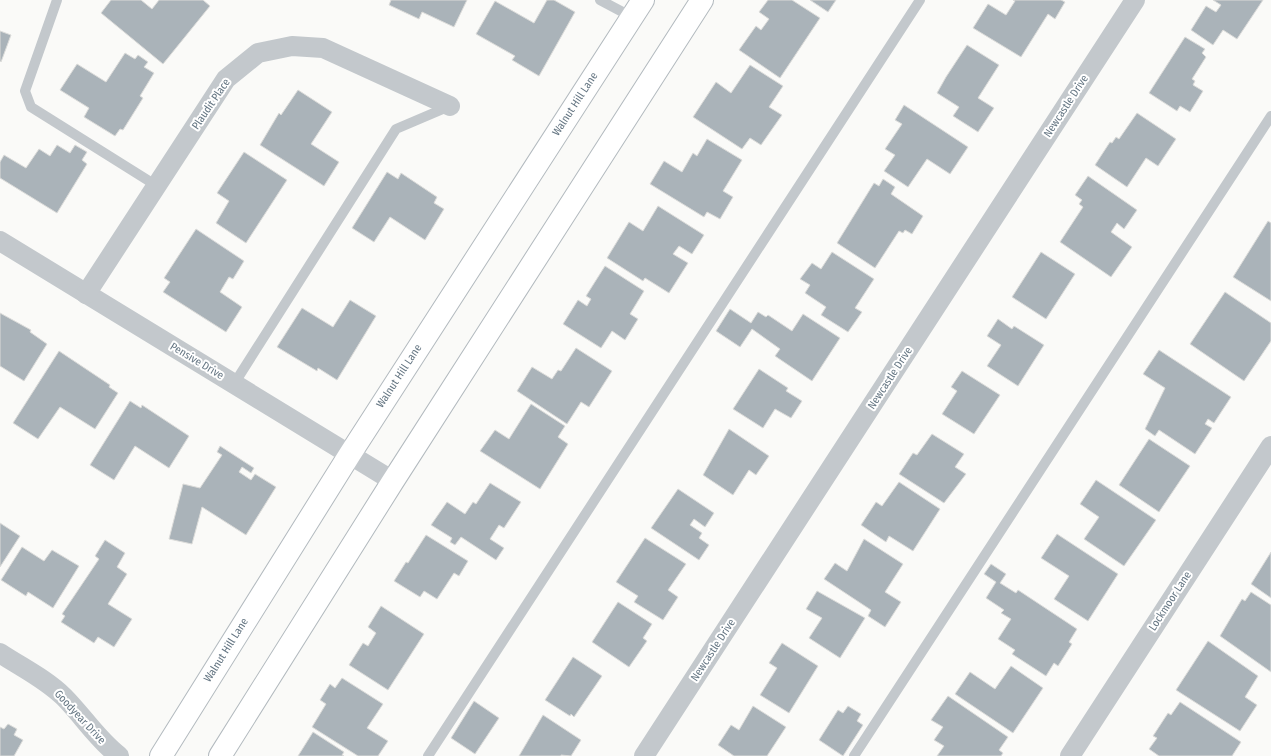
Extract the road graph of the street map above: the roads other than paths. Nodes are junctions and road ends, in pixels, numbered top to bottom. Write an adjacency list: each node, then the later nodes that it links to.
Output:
1 (57, 0): 9 (lane)
2 (600, 0): 6 (lane)
3 (702, 0): 15 (main road)
4 (920, 0): 20 (lane)
5 (1135, 0): 21 (street, Newcastle Drive)
6 (637, 9): 14 (main road, Walnut Hill Lane)
7 (450, 106): 9 (street, Plaudit Place); 12 (lane)
8 (1271, 116): 22 (lane)
9 (157, 186): 11 (street, Plaudit Place)
10 (0, 241): 11 (street, Pensive Drive)
11 (86, 294): 12 (street, Pensive Drive)
12 (234, 384): 14 (street, Pensive Drive)
13 (1271, 446): 23 (street, Lockmoor Lane)
14 (350, 454): 15 (street, Pensive Drive); 18 (main road, Walnut Hill Lane)
15 (393, 481): 19 (main road)
16 (0, 653): 17 (street, Goodyear Drive)
17 (119, 756)
18 (161, 756)
19 (220, 756)
20 (428, 756)
21 (644, 756)
22 (854, 756)
23 (1070, 756)

